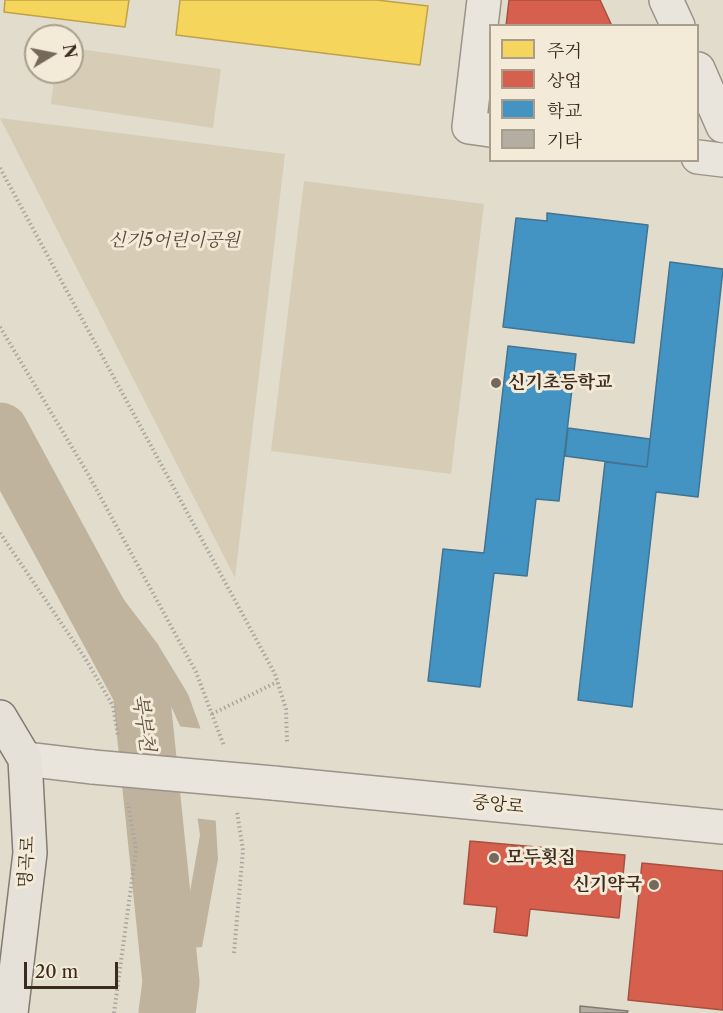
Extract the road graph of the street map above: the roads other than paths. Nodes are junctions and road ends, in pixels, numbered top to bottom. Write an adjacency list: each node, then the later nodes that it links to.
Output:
1 (484, 0): 6 (street)
2 (666, 0): 3 (street)
3 (677, 24)
4 (699, 71): 5 (street)
5 (723, 126)
6 (489, 130)
7 (699, 157): 8 (street)
8 (723, 160)
9 (0, 717): 10 (main road, 명곡로)
10 (13, 758): 11 (street, 중앙로, bridge); 12 (main road, 명곡로)
11 (723, 827)
12 (11, 1013)

